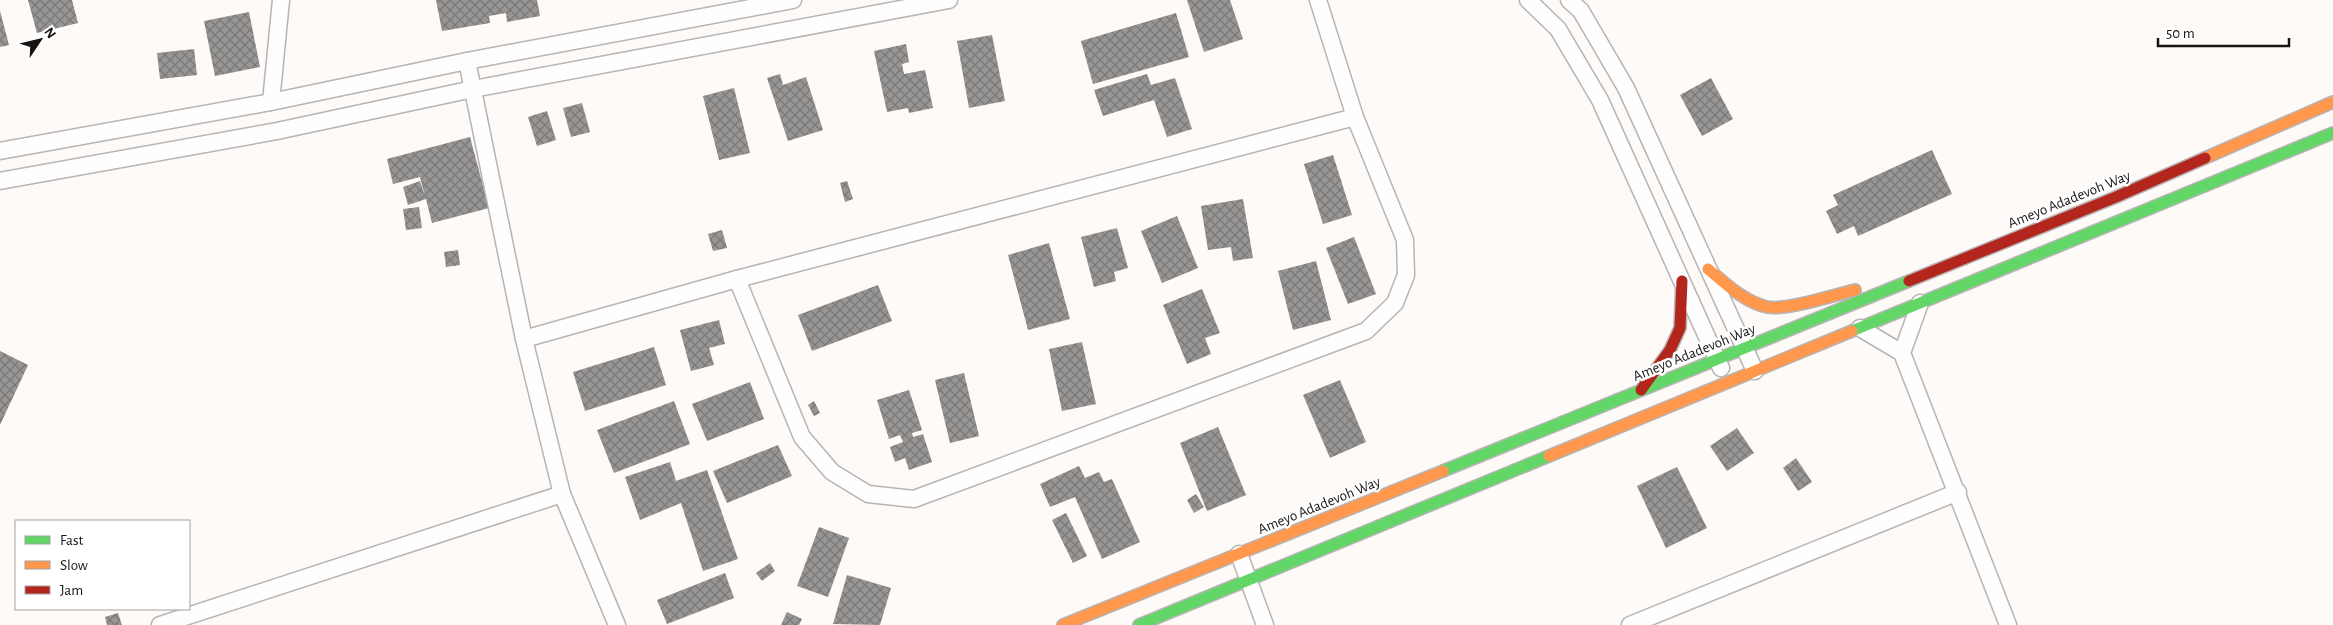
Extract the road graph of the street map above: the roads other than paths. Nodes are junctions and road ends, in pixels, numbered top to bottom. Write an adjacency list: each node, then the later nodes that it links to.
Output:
1 (282, 0): 9 (street)
2 (793, 0): 7 (street)
3 (949, 0): 8 (street)
4 (1318, 0): 11 (street)
5 (1528, 0): 18 (street)
6 (1569, 0): 15 (street)
7 (467, 61): 8 (street); 9 (street)
8 (473, 89): 14 (street); 21 (street)
9 (271, 102): 13 (street)
10 (2333, 102): 16 (street, Ameyo Adadevoh Way)
11 (1355, 117): 17 (street); 17 (street)
12 (2333, 133): 19 (street)
13 (0, 151)
14 (0, 181)
15 (1708, 269): 16 (street); 22 (street)
16 (1923, 275): 22 (street, Ameyo Adadevoh Way)
17 (737, 279): 21 (street)
18 (1682, 281): 24 (street); 27 (street)
19 (1920, 303): 20 (street); 23 (street)
20 (1860, 328): 23 (street); 25 (street)
21 (524, 339): 29 (street)
22 (1744, 348): 24 (street, Ameyo Adadevoh Way); 25 (street)
23 (1902, 353): 28 (street)
24 (1717, 359): 26 (street); 27 (street, Ameyo Adadevoh Way)
25 (1755, 371): 26 (street)
26 (1728, 382): 31 (street)
27 (1641, 390): 30 (street, Ameyo Adadevoh Way)
28 (1958, 492): 37 (street); 38 (street)
29 (562, 494): 32 (street); 33 (street)
30 (1239, 554): 31 (street); 34 (street, Ameyo Adadevoh Way)
31 (1248, 580): 35 (street); 36 (street)
32 (160, 625)
33 (617, 625)
34 (1063, 625)
35 (1139, 625)
36 (1265, 625)
37 (1630, 625)
38 (2008, 625)

